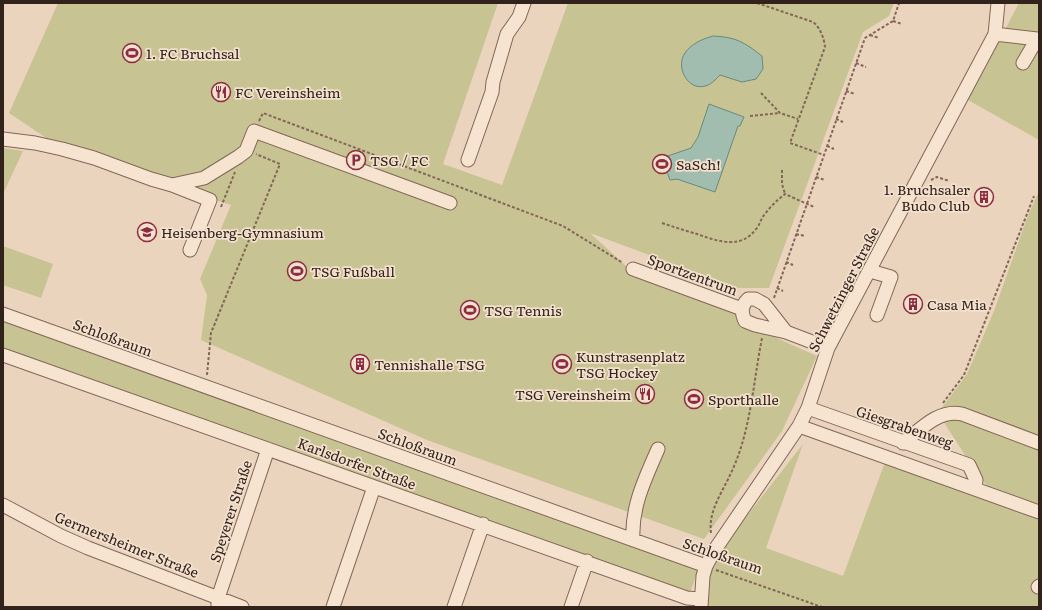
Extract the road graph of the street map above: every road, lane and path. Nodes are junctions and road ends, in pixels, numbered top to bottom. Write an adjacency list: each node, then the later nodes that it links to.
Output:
1 (524, 3): 27 (street)
2 (757, 3): 18 (path)
3 (899, 3): 5 (path)
4 (998, 3): 7 (street, Schwetzinger Straße)
5 (892, 21): 6 (path); 8 (path)
6 (902, 24)
7 (995, 34): 10 (street); 47 (street, Schwetzinger Straße)
8 (870, 35): 9 (path); 11 (path)
9 (879, 38)
10 (1023, 62)
11 (856, 63): 12 (path); 13 (path)
12 (866, 67)
13 (846, 91): 15 (path); 19 (path)
14 (761, 93): 16 (path)
15 (855, 94)
16 (780, 113): 17 (path); 18 (path)
17 (750, 116)
18 (798, 119): 26 (path)
19 (836, 119): 20 (path); 23 (path)
20 (843, 122)
21 (254, 131): 25 (street); 36 (street); 46 (path)
22 (3, 139): 33 (street)
23 (827, 146): 24 (path); 26 (path)
24 (834, 148)
25 (242, 154): 33 (street); 38 (path); 58 (path)
26 (824, 155): 29 (path)
27 (468, 160)
28 (782, 170): 34 (path)
29 (816, 177): 31 (path); 37 (path)
30 (937, 177): 32 (path)
31 (825, 180)
32 (949, 181)
33 (172, 185): 38 (street)
34 (786, 194): 37 (path); 40 (path)
35 (1034, 196): 60 (path)
36 (450, 203)
37 (807, 204): 39 (path); 41 (path)
38 (208, 205): 43 (street)
39 (814, 207)
40 (662, 223)
41 (796, 234): 42 (path); 44 (path)
42 (805, 236)
43 (190, 250)
44 (786, 262): 45 (path); 48 (path)
45 (793, 265)
46 (634, 269): 50 (street, Sportzentrum)
47 (870, 271): 53 (street); 56 (street, Schwetzinger Straße)
48 (778, 288): 49 (path); 51 (path)
49 (783, 291)
50 (742, 310): 51 (street, Sportzentrum); 54 (street, Sportzentrum)
51 (769, 312): 55 (street, Sportzentrum)
52 (3, 314): 58 (street, Schloßraum)
53 (877, 315)
54 (765, 328): 55 (street, Sportzentrum); 72 (path)
55 (786, 332): 56 (street, Sportzentrum)
56 (828, 348): 59 (street, Schwetzinger Straße)
57 (3, 355): 64 (street, Karlsdorfer Straße)
58 (205, 387): 71 (street, Schloßraum)
59 (808, 408): 61 (street, Schwetzinger Straße); 62 (street, Giesgrabenweg)
60 (934, 419): 62 (street); 63 (street)
61 (799, 426): 67 (street); 72 (street, Schwetzinger Straße)
62 (903, 443): 67 (street, Giesgrabenweg)
63 (1039, 443)
64 (268, 448): 66 (street, Karlsdorfer Straße); 75 (street, Speyerer Straße)
65 (658, 449): 71 (street)
66 (374, 487): 70 (street, Karlsdorfer Straße); 78 (street)
67 (975, 489): 69 (street)
68 (3, 505): 75 (street, Germersheimer Straße)
69 (1039, 512)
70 (483, 524): 73 (street, Karlsdorfer Straße); 79 (street)
71 (633, 540): 74 (street, Schloßraum)
72 (714, 551): 74 (street, Schwetzinger Straße)
73 (587, 561): 76 (street, Karlsdorfer Straße); 80 (street)
74 (706, 566): 76 (street, Schwetzinger Straße); 81 (path, Schloßraum)
75 (218, 603): 77 (street, Germersheimer Straße)
76 (701, 603)
77 (242, 607)
78 (333, 607)
79 (454, 607)
80 (571, 607)
81 (822, 607)

